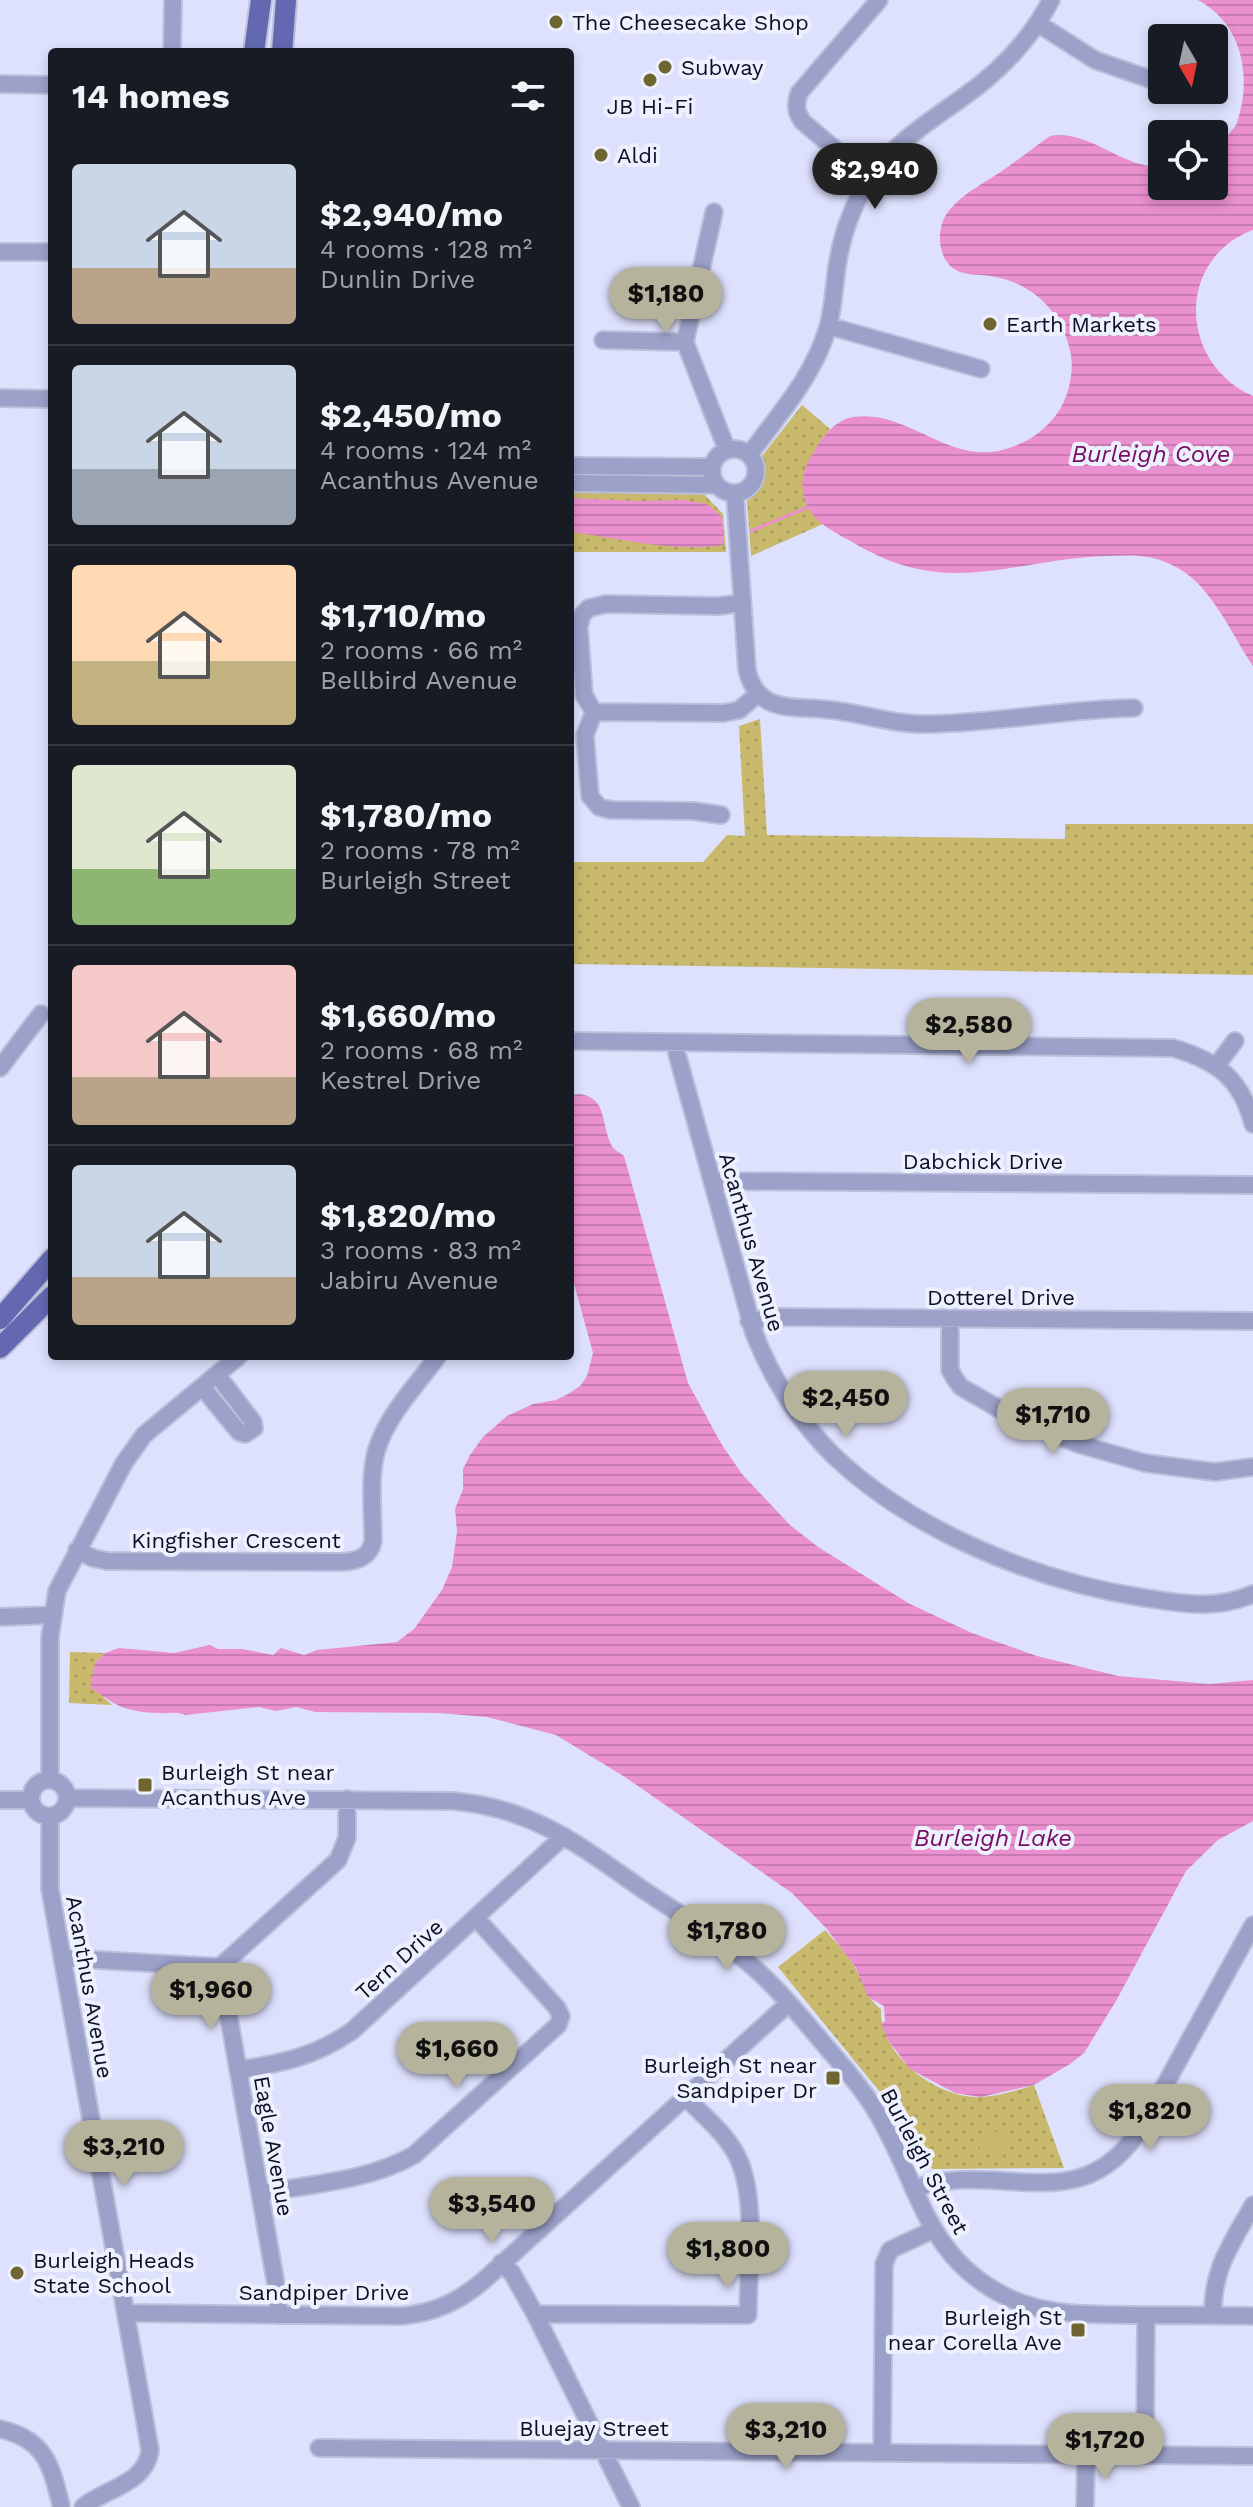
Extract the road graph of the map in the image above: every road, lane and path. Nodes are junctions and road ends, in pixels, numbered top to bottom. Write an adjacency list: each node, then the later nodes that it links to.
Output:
1 (173, 0): 7 (street)
2 (286, 0): 9 (main road)
3 (879, 0): 13 (street)
4 (1051, 0): 6 (street)
5 (257, 7): 8 (main road)
6 (1037, 23): 10 (street); 13 (street)
7 (172, 48)
8 (254, 48)
9 (282, 48)
10 (1148, 78)
11 (0, 84): 12 (street)
12 (48, 85)
13 (870, 179): 17 (street)
14 (714, 212): 19 (street)
15 (0, 252): 16 (street)
16 (48, 252)
17 (829, 326): 20 (street); 24 (street)
18 (603, 340): 19 (street)
19 (685, 342): 23 (street)
20 (981, 369)
21 (0, 398): 22 (street)
22 (48, 399)
23 (727, 450): 24 (street); 26 (street)
24 (749, 455): 29 (street)
25 (574, 466): 26 (street)
26 (712, 467): 28 (street)
27 (574, 483): 28 (street)
28 (717, 485): 29 (street)
29 (735, 501): 30 (street)
30 (742, 603): 31 (street); 33 (street)
31 (758, 694): 32 (street); 33 (street)
32 (1134, 708)
33 (594, 712): 34 (street)
34 (721, 815)
35 (41, 1014): 40 (street)
36 (574, 1041): 38 (street)
37 (1235, 1041): 39 (street)
38 (674, 1043): 39 (street); 42 (street, Acanthus Avenue)
39 (1217, 1065): 41 (street)
40 (0, 1068)
41 (1253, 1124)
42 (712, 1181): 43 (street, Dabchick Drive); 48 (street, Acanthus Avenue)
43 (1253, 1185)
44 (48, 1264): 46 (main road)
45 (48, 1300): 50 (main road)
46 (0, 1319)
47 (950, 1319): 48 (street, Dotterel Drive); 49 (street, Dotterel Drive); 55 (street)
48 (749, 1321): 57 (street, Acanthus Avenue)
49 (1253, 1321)
50 (0, 1348)
51 (235, 1360): 53 (street)
52 (435, 1360): 56 (street, Kingfisher Crescent)
53 (218, 1376): 54 (street); 54 (street)
54 (203, 1388): 56 (street)
55 (1253, 1467)
56 (77, 1550): 58 (street)
57 (1253, 1594)
58 (52, 1615): 59 (street); 60 (street)
59 (0, 1617)
60 (50, 1779): 61 (street); 64 (street)
61 (68, 1798): 62 (street, Burleigh Street); 65 (street)
62 (347, 1799): 66 (street, Burleigh Street); 70 (street)
63 (0, 1800): 64 (street)
64 (31, 1800): 65 (street)
65 (50, 1816): 69 (street, Acanthus Avenue)
66 (564, 1836): 67 (street, Tern Drive); 71 (street, Burleigh Street)
67 (476, 1918): 72 (street, Tern Drive); 75 (street)
68 (1253, 1925): 74 (street)
69 (62, 1958): 70 (street); 79 (street, Acanthus Avenue)
70 (220, 1967): 72 (street, Eagle Avenue)
71 (789, 2003): 73 (street, Sandpiper Drive); 74 (street, Burleigh Street)
72 (238, 2070): 75 (street, Eagle Avenue)
73 (686, 2098): 78 (street, Sandpiper Drive); 80 (street)
74 (914, 2189): 77 (street, Burleigh Street)
75 (261, 2193): 81 (street, Eagle Avenue)
76 (1253, 2205): 83 (street)
77 (933, 2230): 82 (street, Burleigh Street); 88 (street)
78 (501, 2263): 80 (street); 81 (street, Sandpiper Drive)
79 (126, 2313): 81 (street, Sandpiper Drive); 92 (street, Acanthus Avenue)
80 (535, 2314): 87 (street)
81 (278, 2315)
82 (1146, 2315): 83 (street, Burleigh Street); 90 (street)
83 (1213, 2315): 84 (street, Burleigh Street)
84 (1253, 2316)
85 (0, 2429): 92 (street)
86 (319, 2448): 87 (street, Bluejay Street)
87 (603, 2449): 88 (street, Bluejay Street); 93 (street)
88 (882, 2453): 89 (street, Bluejay Street)
89 (1086, 2455): 90 (street, Bluejay Street); 94 (street)
90 (1145, 2455): 91 (street, Bluejay Street)
91 (1253, 2456)
92 (70, 2506)
93 (631, 2507)
94 (1085, 2507)

